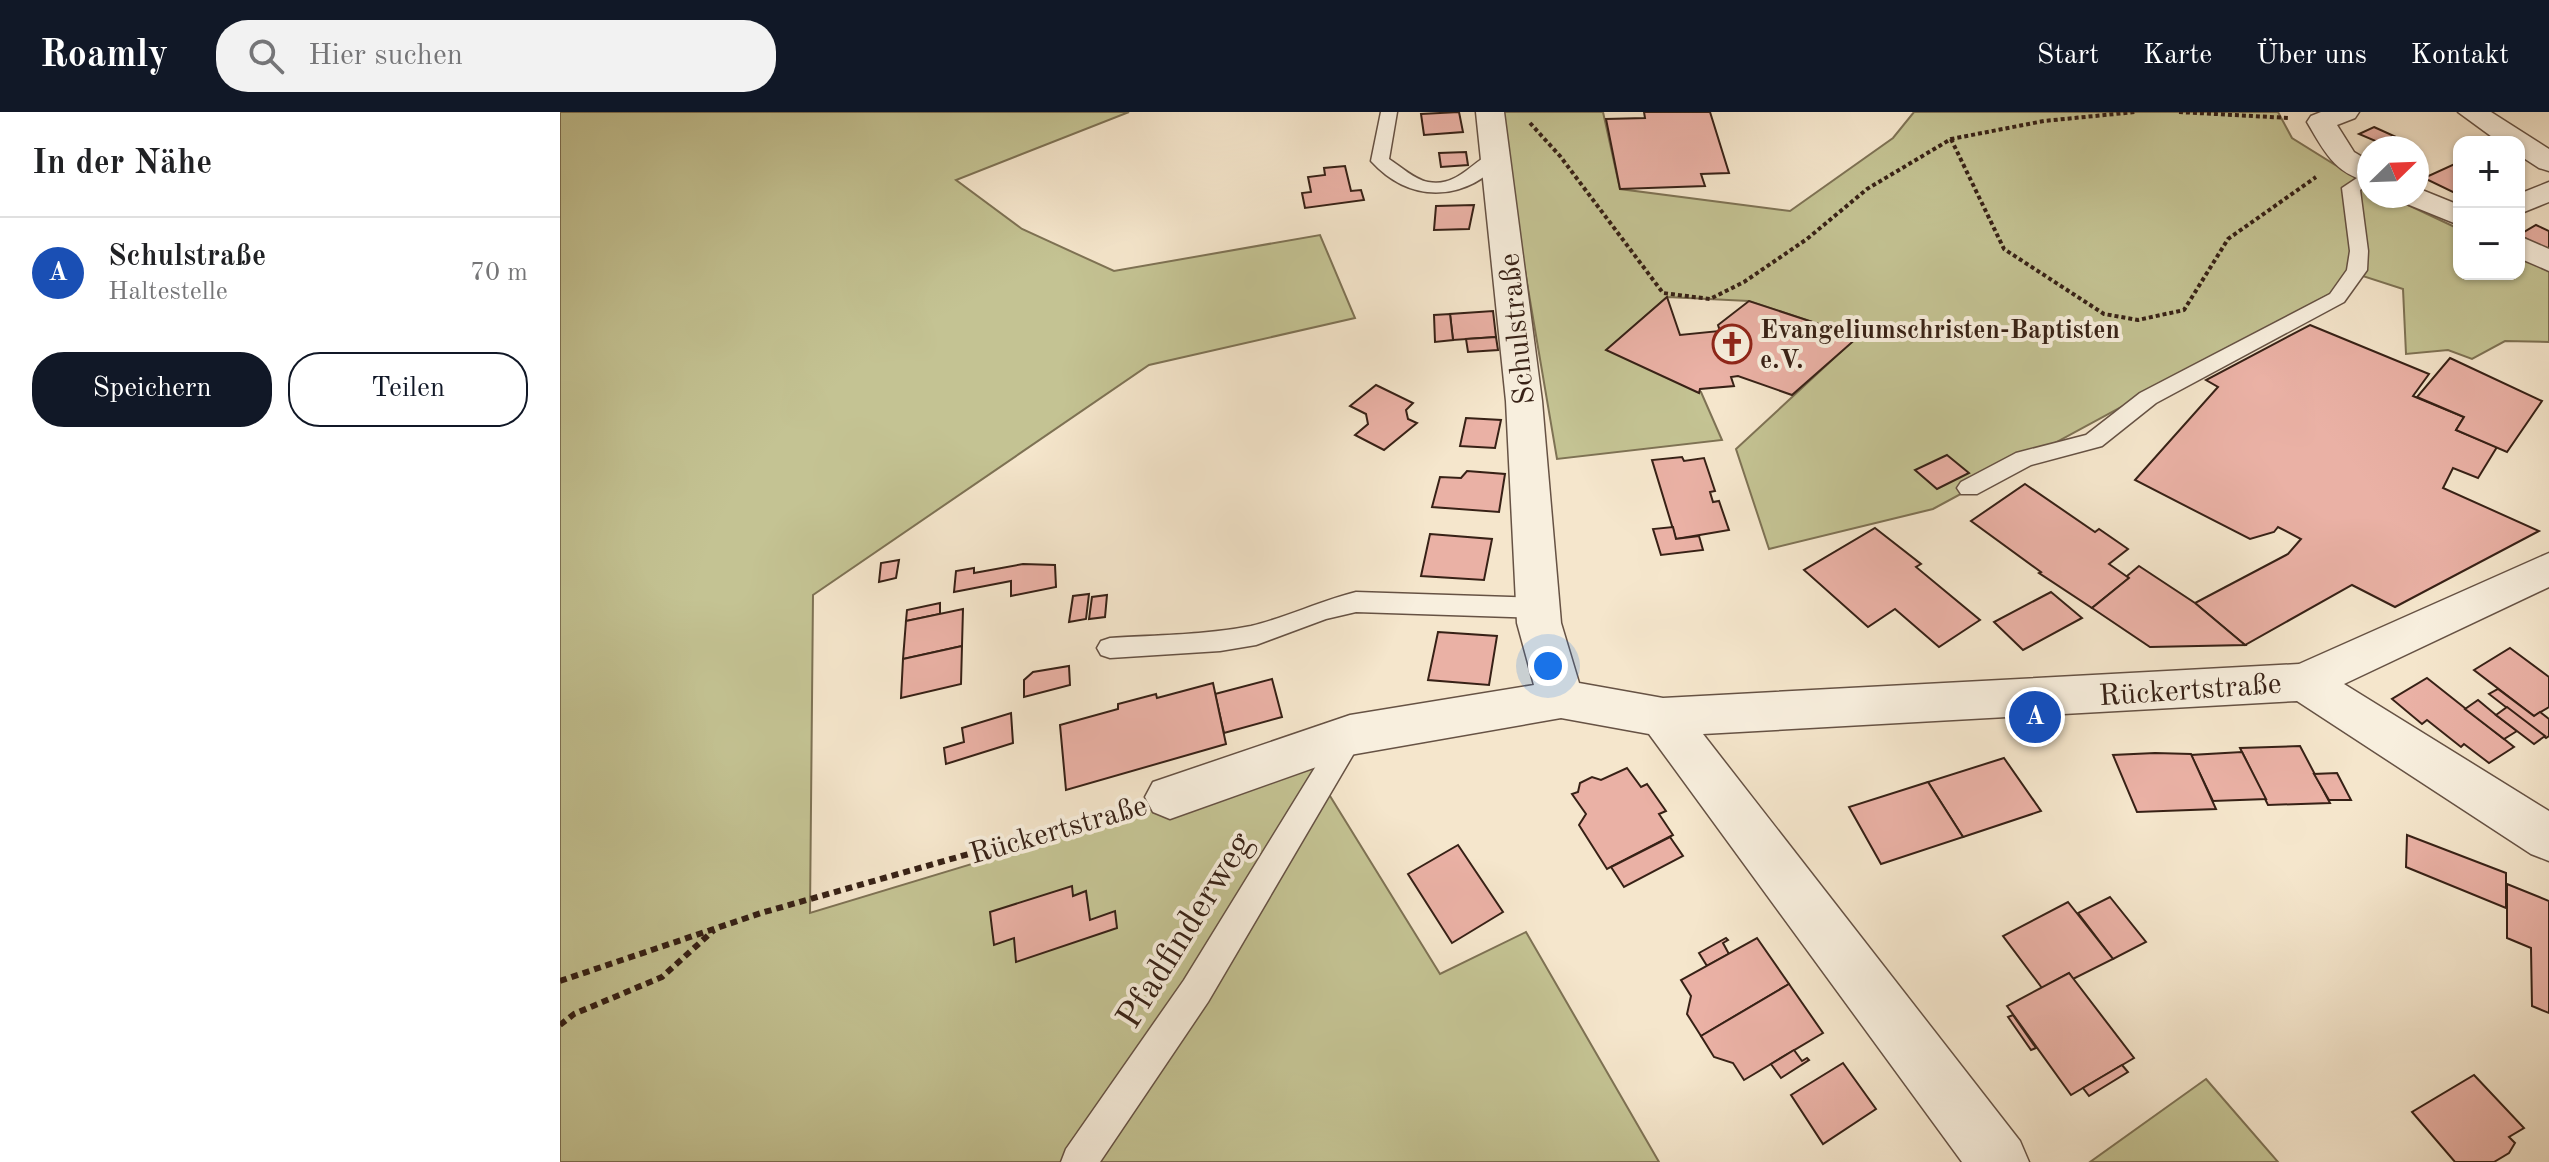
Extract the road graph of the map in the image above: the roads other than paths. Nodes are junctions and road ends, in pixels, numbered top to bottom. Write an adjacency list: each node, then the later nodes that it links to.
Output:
1 (1389, 112): 5 (lane)
2 (2472, 112): 6 (street)
3 (1490, 113): 5 (street, Schulstraße)
4 (2333, 115): 7 (street)
5 (1497, 157): 17 (street, Schulstraße)
6 (2549, 162)
7 (2357, 167)
8 (2357, 183): 15 (lane)
9 (2549, 191): 10 (street)
10 (2525, 202)
11 (2429, 203): 12 (street)
12 (2453, 213)
13 (2525, 249): 14 (street)
14 (2549, 261)
15 (1969, 488)
16 (2549, 569): 19 (street, Rückertstraße)
17 (1538, 608): 18 (lane); 20 (street, Schulstraße)
18 (1110, 648)
19 (2304, 682): 21 (street, Rückertstraße); 24 (street)
20 (1561, 699): 21 (street); 22 (street, Rückertstraße)
21 (1663, 717): 26 (street)
22 (1350, 735): 23 (street, Rückertstraße); 25 (lane, Pfadfinderweg)
23 (1170, 797)
24 (2549, 838)
25 (1079, 1162)
26 (1999, 1162)

